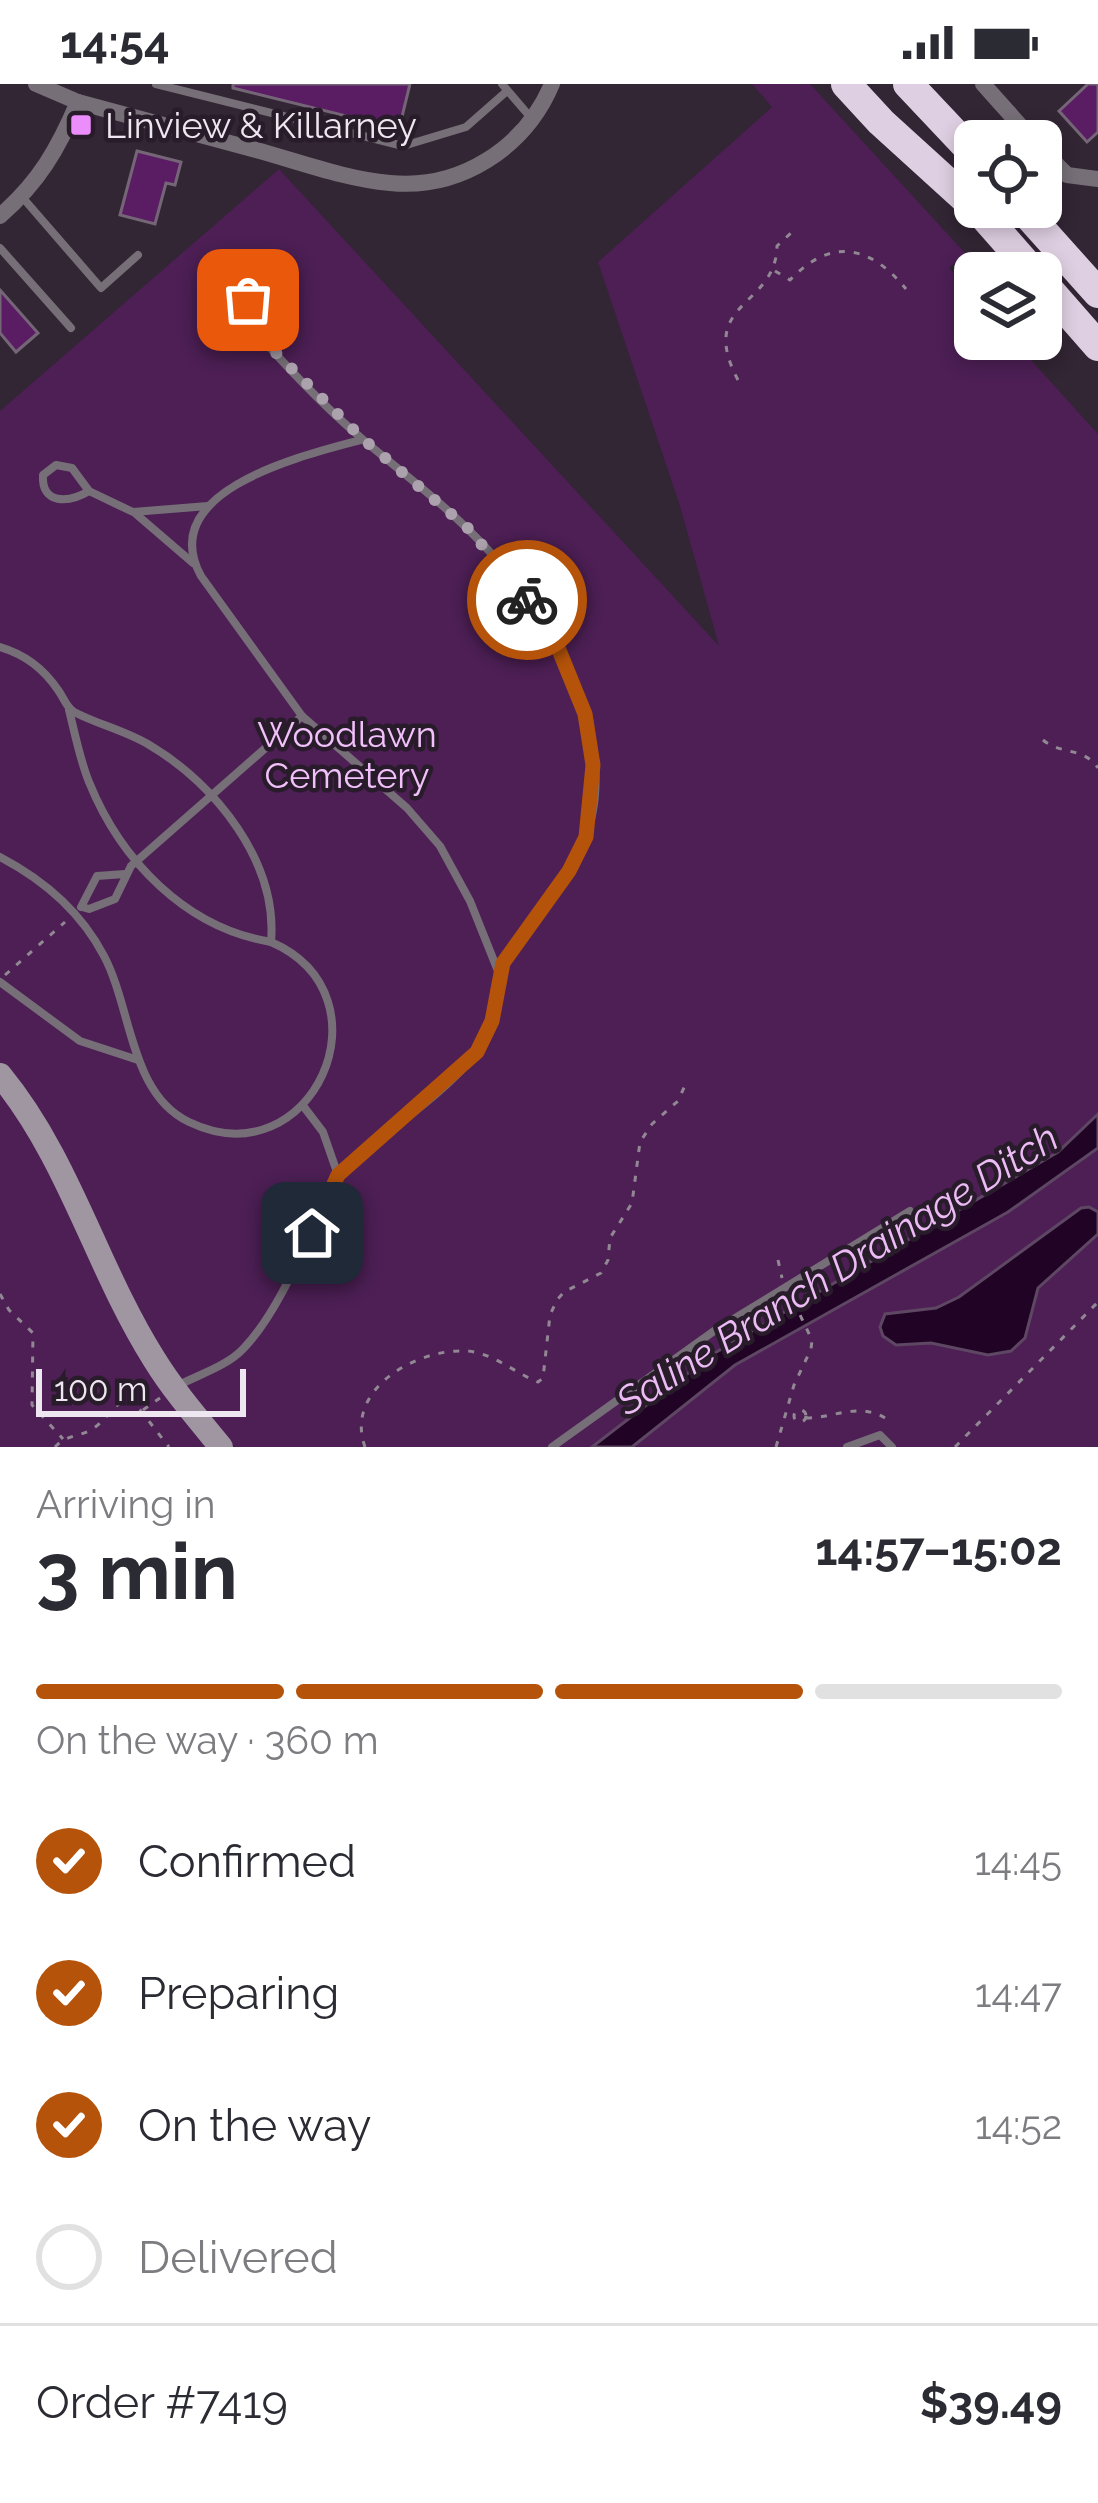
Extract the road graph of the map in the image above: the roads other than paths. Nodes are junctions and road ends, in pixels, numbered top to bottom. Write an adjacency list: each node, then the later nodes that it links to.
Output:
1 (36, 84): 10 (street)
2 (157, 84): 9 (lane)
3 (552, 84): 11 (street)
4 (846, 84): 18 (highway)
5 (863, 84): 17 (highway)
6 (908, 84): 14 (highway)
7 (921, 84): 13 (highway)
8 (983, 84): 12 (street)
9 (504, 87): 11 (lane)
10 (78, 102): 11 (street); 19 (street)
11 (532, 120)
12 (1015, 120)
13 (954, 128)
14 (954, 133)
15 (1062, 171): 16 (street)
16 (1098, 179)
17 (954, 183)
18 (954, 188)
19 (22, 197): 20 (street); 25 (lane)
20 (0, 216)
21 (995, 228): 24 (highway)
22 (1040, 228): 26 (highway)
23 (0, 248): 28 (lane)
24 (1016, 252)
25 (138, 255)
26 (1098, 293)
27 (1062, 305): 30 (highway)
28 (71, 328)
29 (264, 341): 29 (lane); 31 (lane)
30 (1098, 346)
31 (363, 439): 33 (lane); 45 (lane)
32 (89, 491): 32 (lane); 34 (lane)
33 (208, 506): 34 (lane); 35 (lane)
34 (133, 512): 35 (lane)
35 (194, 564): 38 (lane)
36 (0, 647): 37 (lane)
37 (69, 710): 39 (lane); 41 (lane)
38 (302, 716): 39 (lane); 45 (lane)
39 (213, 794): 41 (lane); 44 (lane)
40 (0, 857): 43 (lane)
41 (136, 862): 42 (lane); 44 (lane)
42 (125, 874): 43 (lane); 43 (lane)
43 (79, 910): 47 (lane)
44 (272, 942): 49 (lane)
45 (499, 973): 50 (lane)
46 (2, 979): 47 (lane)
47 (138, 1060): 49 (lane)
48 (0, 1075): 52 (street)
49 (304, 1107): 50 (lane)
50 (338, 1175): 52 (lane)
51 (910, 1211): 54 (lane)
52 (174, 1387): 53 (street)
53 (221, 1447)
54 (552, 1447)
55 (847, 1447): 56 (lane)
56 (892, 1447)

